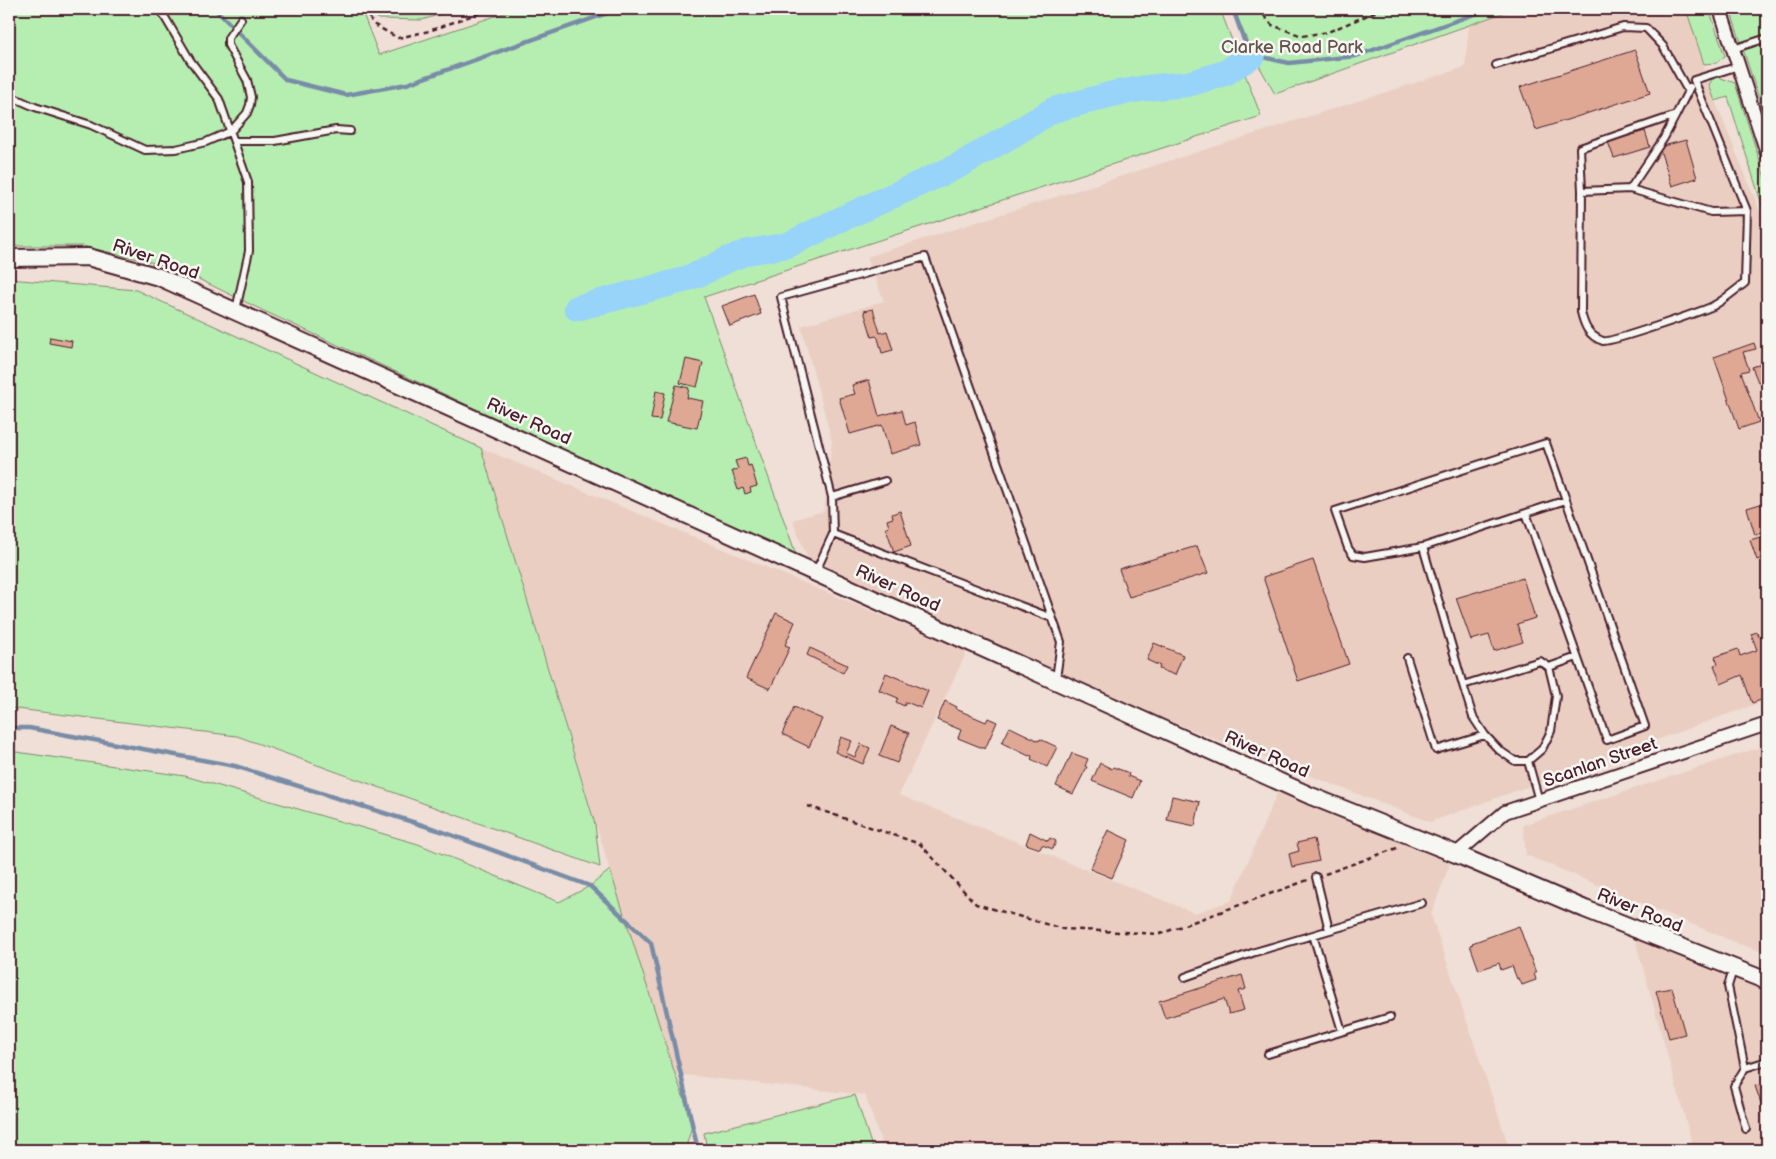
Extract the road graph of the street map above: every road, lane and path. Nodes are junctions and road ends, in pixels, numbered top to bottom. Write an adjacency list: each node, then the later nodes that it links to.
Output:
1 (160, 9): 16 (lane)
2 (365, 9): 3 (path)
3 (490, 9)
4 (1258, 9): 5 (path)
5 (1382, 9)
6 (1720, 9): 9 (street)
7 (239, 21): 16 (lane)
8 (1767, 38): 9 (lane)
9 (1733, 49): 11 (street)
10 (1496, 65): 13 (lane)
11 (1739, 66): 12 (lane); 19 (street)
12 (1694, 80): 13 (lane); 22 (lane)
13 (1688, 91): 15 (lane)
14 (10, 96): 16 (lane)
15 (1676, 115): 20 (lane); 21 (lane)
16 (231, 131): 18 (lane)
17 (350, 131): 18 (lane)
18 (235, 141): 24 (lane)
19 (1767, 153)
20 (1630, 189): 21 (lane); 22 (lane)
21 (1582, 191): 22 (lane)
22 (1747, 211)
23 (9, 258): 24 (street, River Road)
24 (236, 311): 31 (street, River Road)
25 (885, 481): 26 (lane)
26 (832, 497): 29 (lane); 32 (lane)
27 (1566, 500): 28 (lane); 30 (lane); 33 (lane)
28 (1526, 514): 30 (lane); 33 (lane)
29 (833, 534): 31 (lane); 32 (lane)
30 (1423, 547): 37 (lane)
31 (816, 572): 36 (street, River Road)
32 (1052, 618): 36 (lane)
33 (1577, 657): 35 (lane)
34 (1407, 658): 39 (lane)
35 (1549, 667): 37 (lane); 40 (lane)
36 (1056, 680): 43 (street, River Road)
37 (1463, 685): 39 (lane)
38 (1767, 724): 41 (street, Scanlan Street)
39 (1485, 735): 40 (lane)
40 (1528, 761): 41 (lane)
41 (1539, 801): 44 (street, Scanlan Street)
42 (808, 806): 45 (path)
43 (1420, 839): 44 (street, River Road); 45 (path)
44 (1456, 854): 49 (street, River Road)
45 (1316, 877): 47 (lane)
46 (1422, 903): 47 (lane)
47 (1330, 930): 48 (lane)
48 (1313, 935): 50 (lane); 53 (lane)
49 (1734, 968): 51 (street, River Road); 56 (lane)
50 (1184, 977)
51 (1767, 982)
52 (1390, 1017): 53 (lane)
53 (1342, 1031): 54 (lane)
54 (1268, 1054)
55 (1767, 1061): 56 (lane)
56 (1745, 1068): 57 (lane)
57 (1746, 1128)

